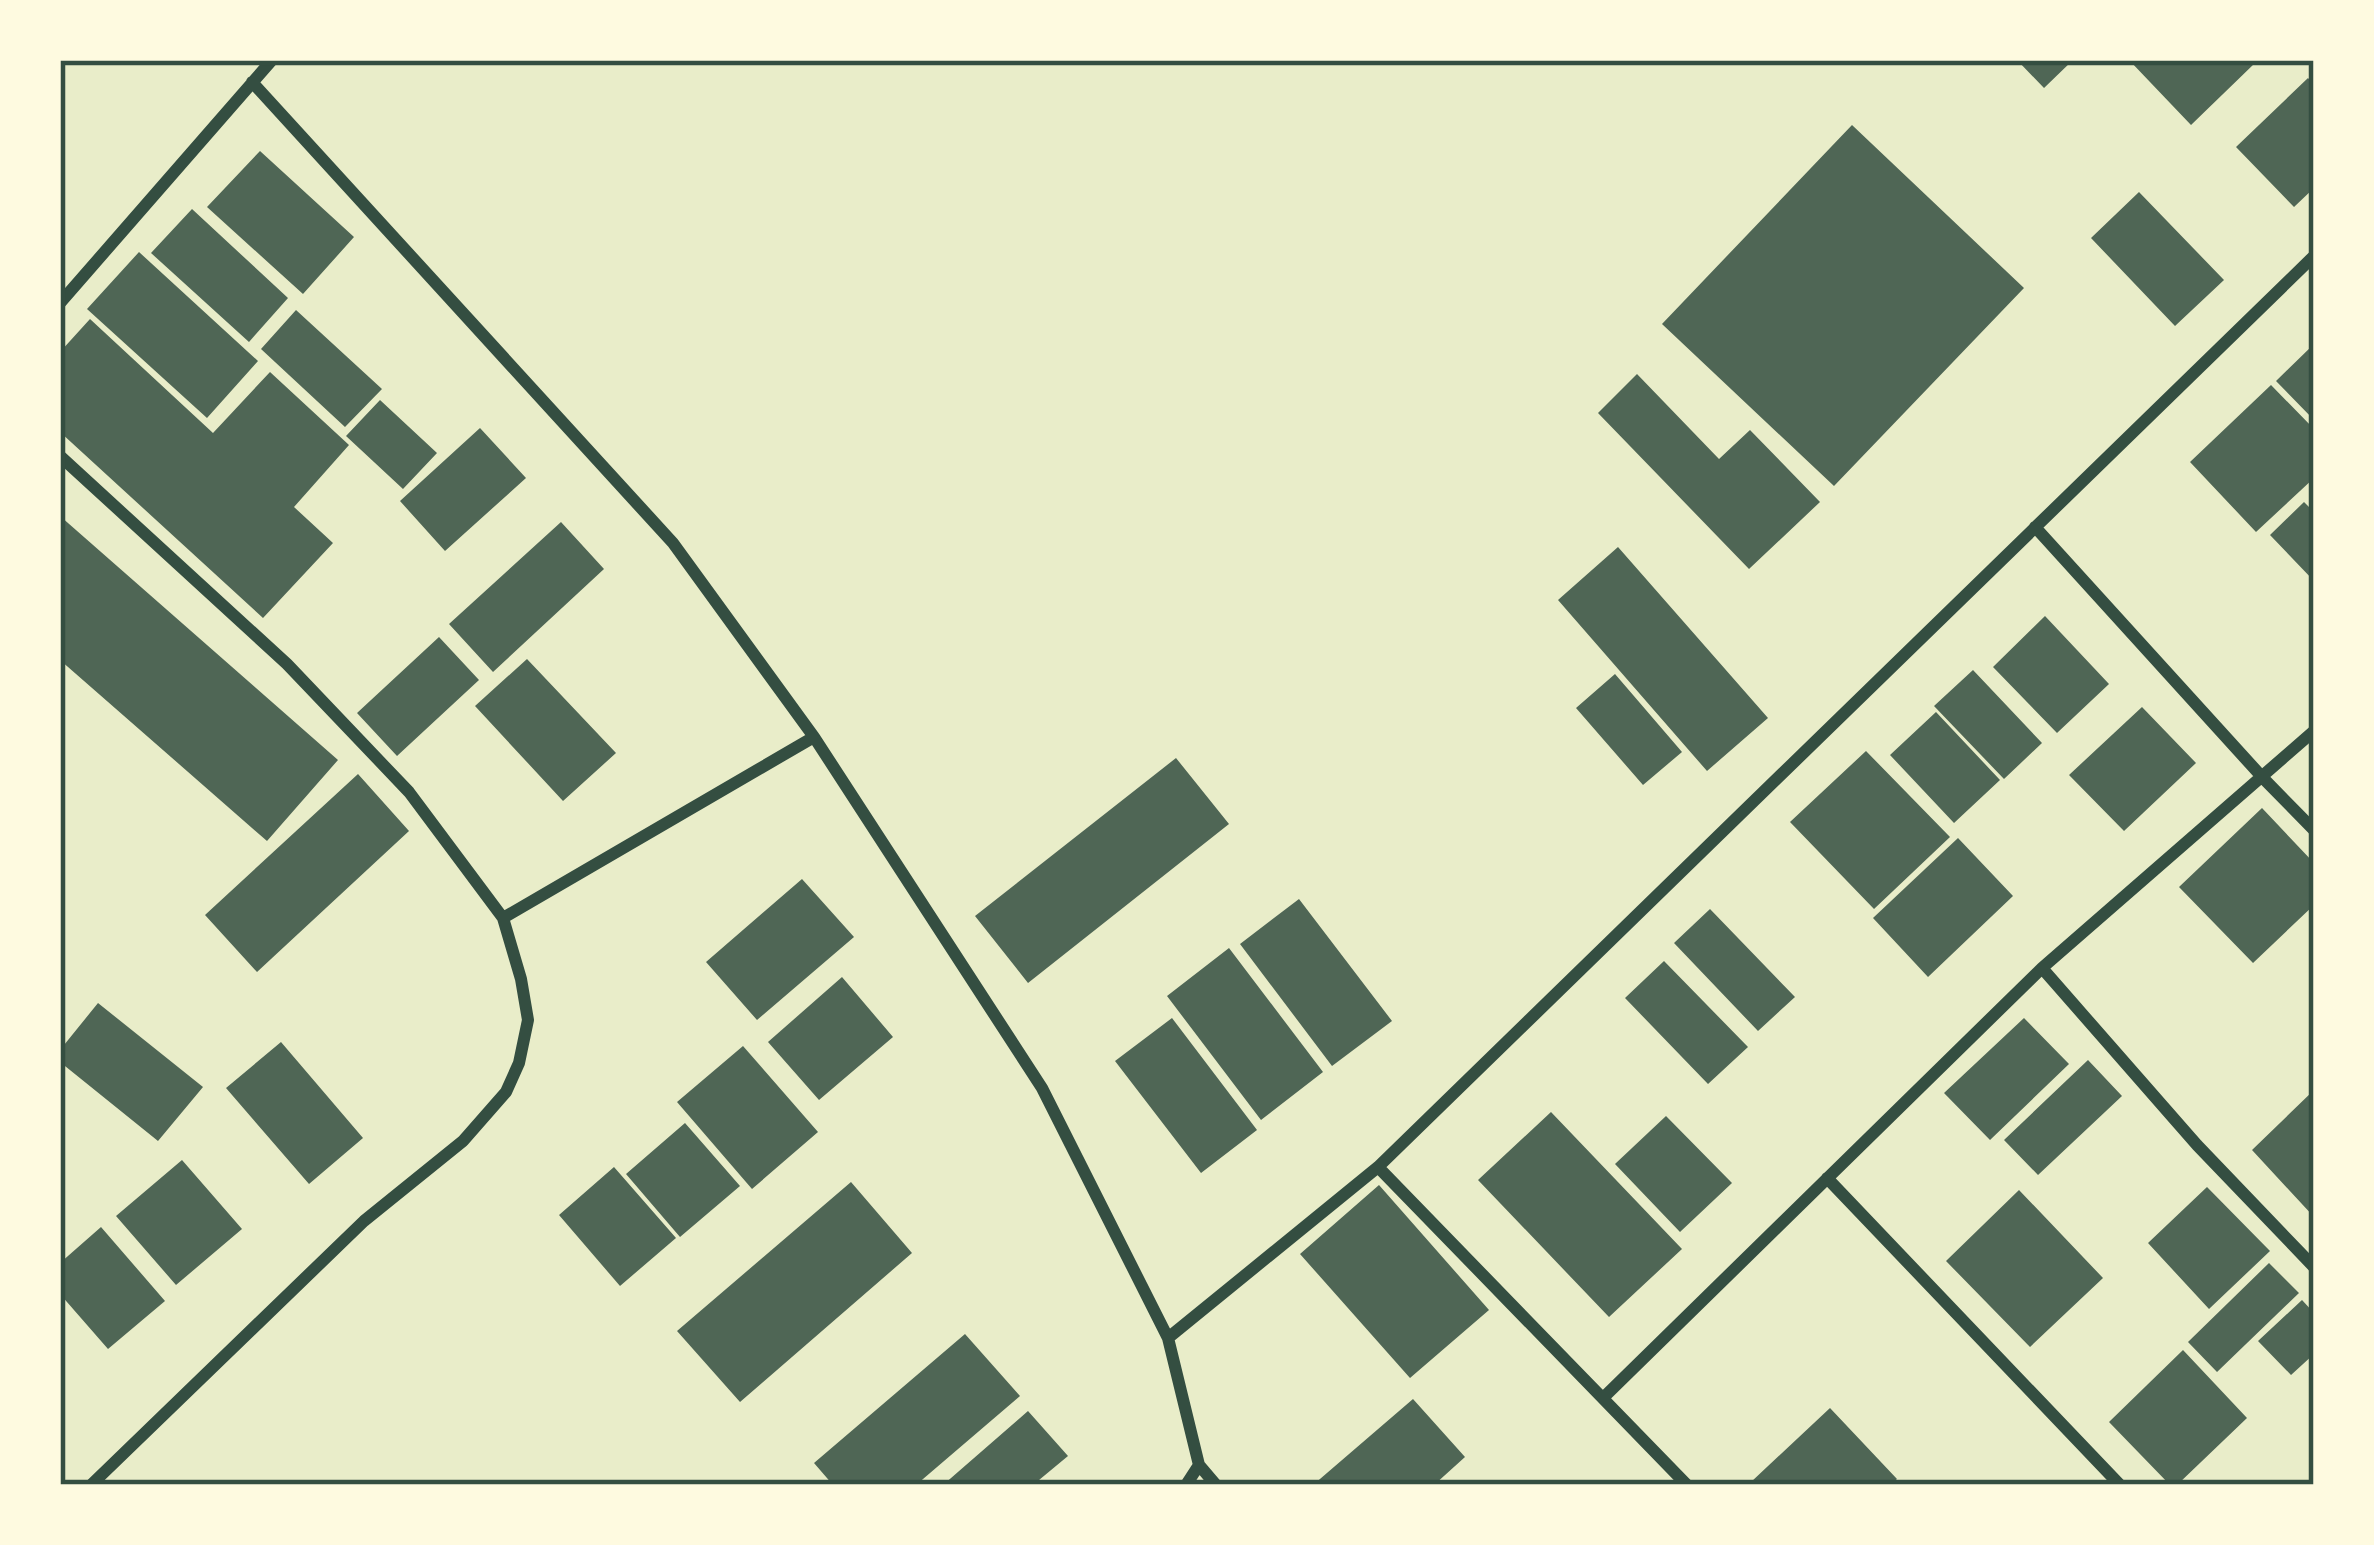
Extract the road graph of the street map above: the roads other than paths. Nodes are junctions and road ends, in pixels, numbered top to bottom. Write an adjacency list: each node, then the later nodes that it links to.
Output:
1 (272, 60): 2 (street)
2 (252, 82): 4 (street); 8 (street)
3 (2314, 256): 6 (street)
4 (60, 303)
5 (60, 456): 11 (street)
6 (2035, 527): 9 (street); 13 (street)
7 (2314, 731): 9 (street)
8 (814, 737): 11 (street); 16 (street)
9 (2263, 778): 10 (street); 12 (street)
10 (2314, 830)
11 (503, 918): 19 (street)
12 (2042, 968): 14 (street); 15 (street)
13 (1378, 1167): 16 (street); 17 (street)
14 (1827, 1178): 17 (street); 23 (street)
15 (2314, 1268)
16 (1168, 1338): 18 (street)
17 (1603, 1397): 22 (street)
18 (1199, 1465): 20 (street); 21 (street)
19 (91, 1485)
20 (1186, 1485)
21 (1216, 1485)
22 (1687, 1485)
23 (2120, 1485)

